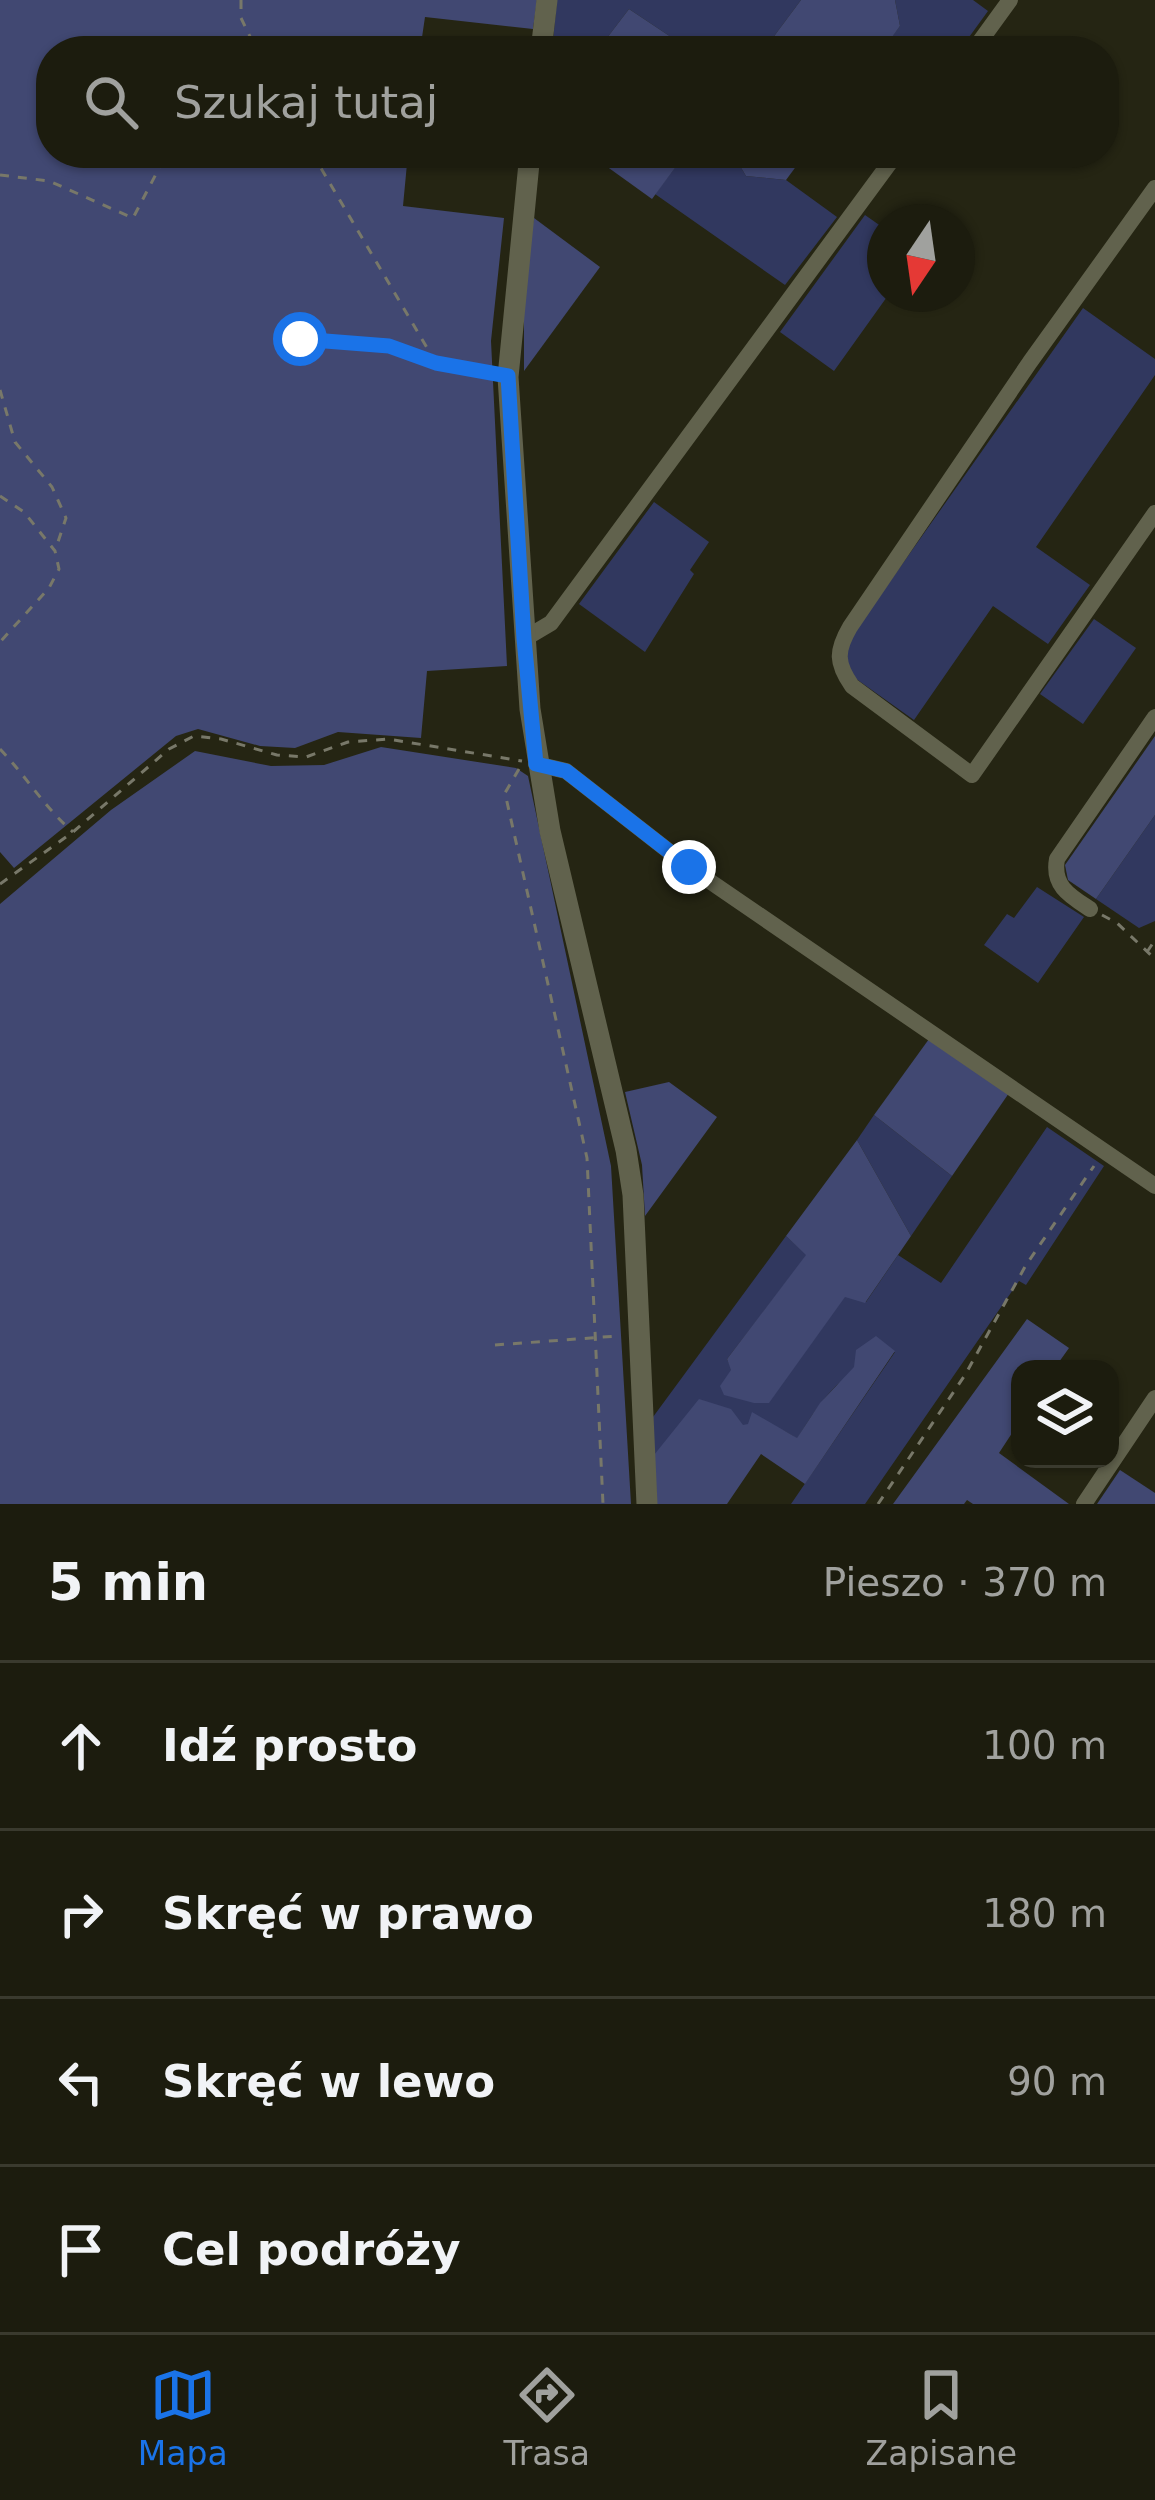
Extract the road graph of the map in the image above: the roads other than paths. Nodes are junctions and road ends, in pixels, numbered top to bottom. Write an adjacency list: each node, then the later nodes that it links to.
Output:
1 (547, 0): 3 (street)
2 (1010, 0): 4 (street)
3 (543, 36)
4 (984, 36)
5 (529, 168): 9 (street)
6 (887, 168): 9 (street)
7 (1155, 188): 8 (street)
8 (1155, 513)
9 (524, 639): 11 (street)
10 (1155, 718): 12 (street)
11 (528, 765): 13 (street); 15 (street)
12 (1090, 909)
13 (1155, 1186)
14 (1155, 1398): 16 (street)
15 (647, 1504)
16 (1084, 1504)

